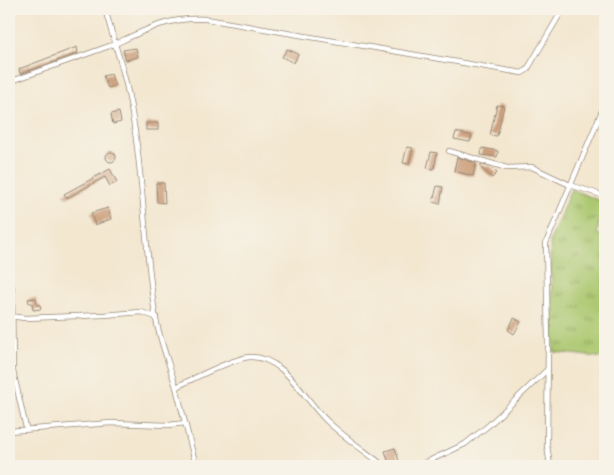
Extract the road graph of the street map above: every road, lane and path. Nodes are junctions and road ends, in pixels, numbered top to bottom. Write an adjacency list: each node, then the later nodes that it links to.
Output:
1 (105, 9): 3 (street)
2 (563, 9): 3 (street)
3 (115, 44): 4 (street); 11 (street)
4 (9, 82)
5 (605, 104): 7 (street)
6 (449, 151): 7 (street)
7 (570, 185): 8 (street); 12 (street)
8 (605, 196)
9 (9, 278): 10 (street)
10 (11, 317): 11 (street); 15 (street)
11 (156, 317): 13 (street)
12 (548, 369): 19 (street); 20 (street)
13 (176, 387): 14 (street); 18 (street)
14 (185, 422): 15 (street); 17 (street)
15 (26, 428): 16 (street)
16 (9, 431)
17 (196, 466)
18 (384, 466)
19 (418, 466)
20 (550, 466)

